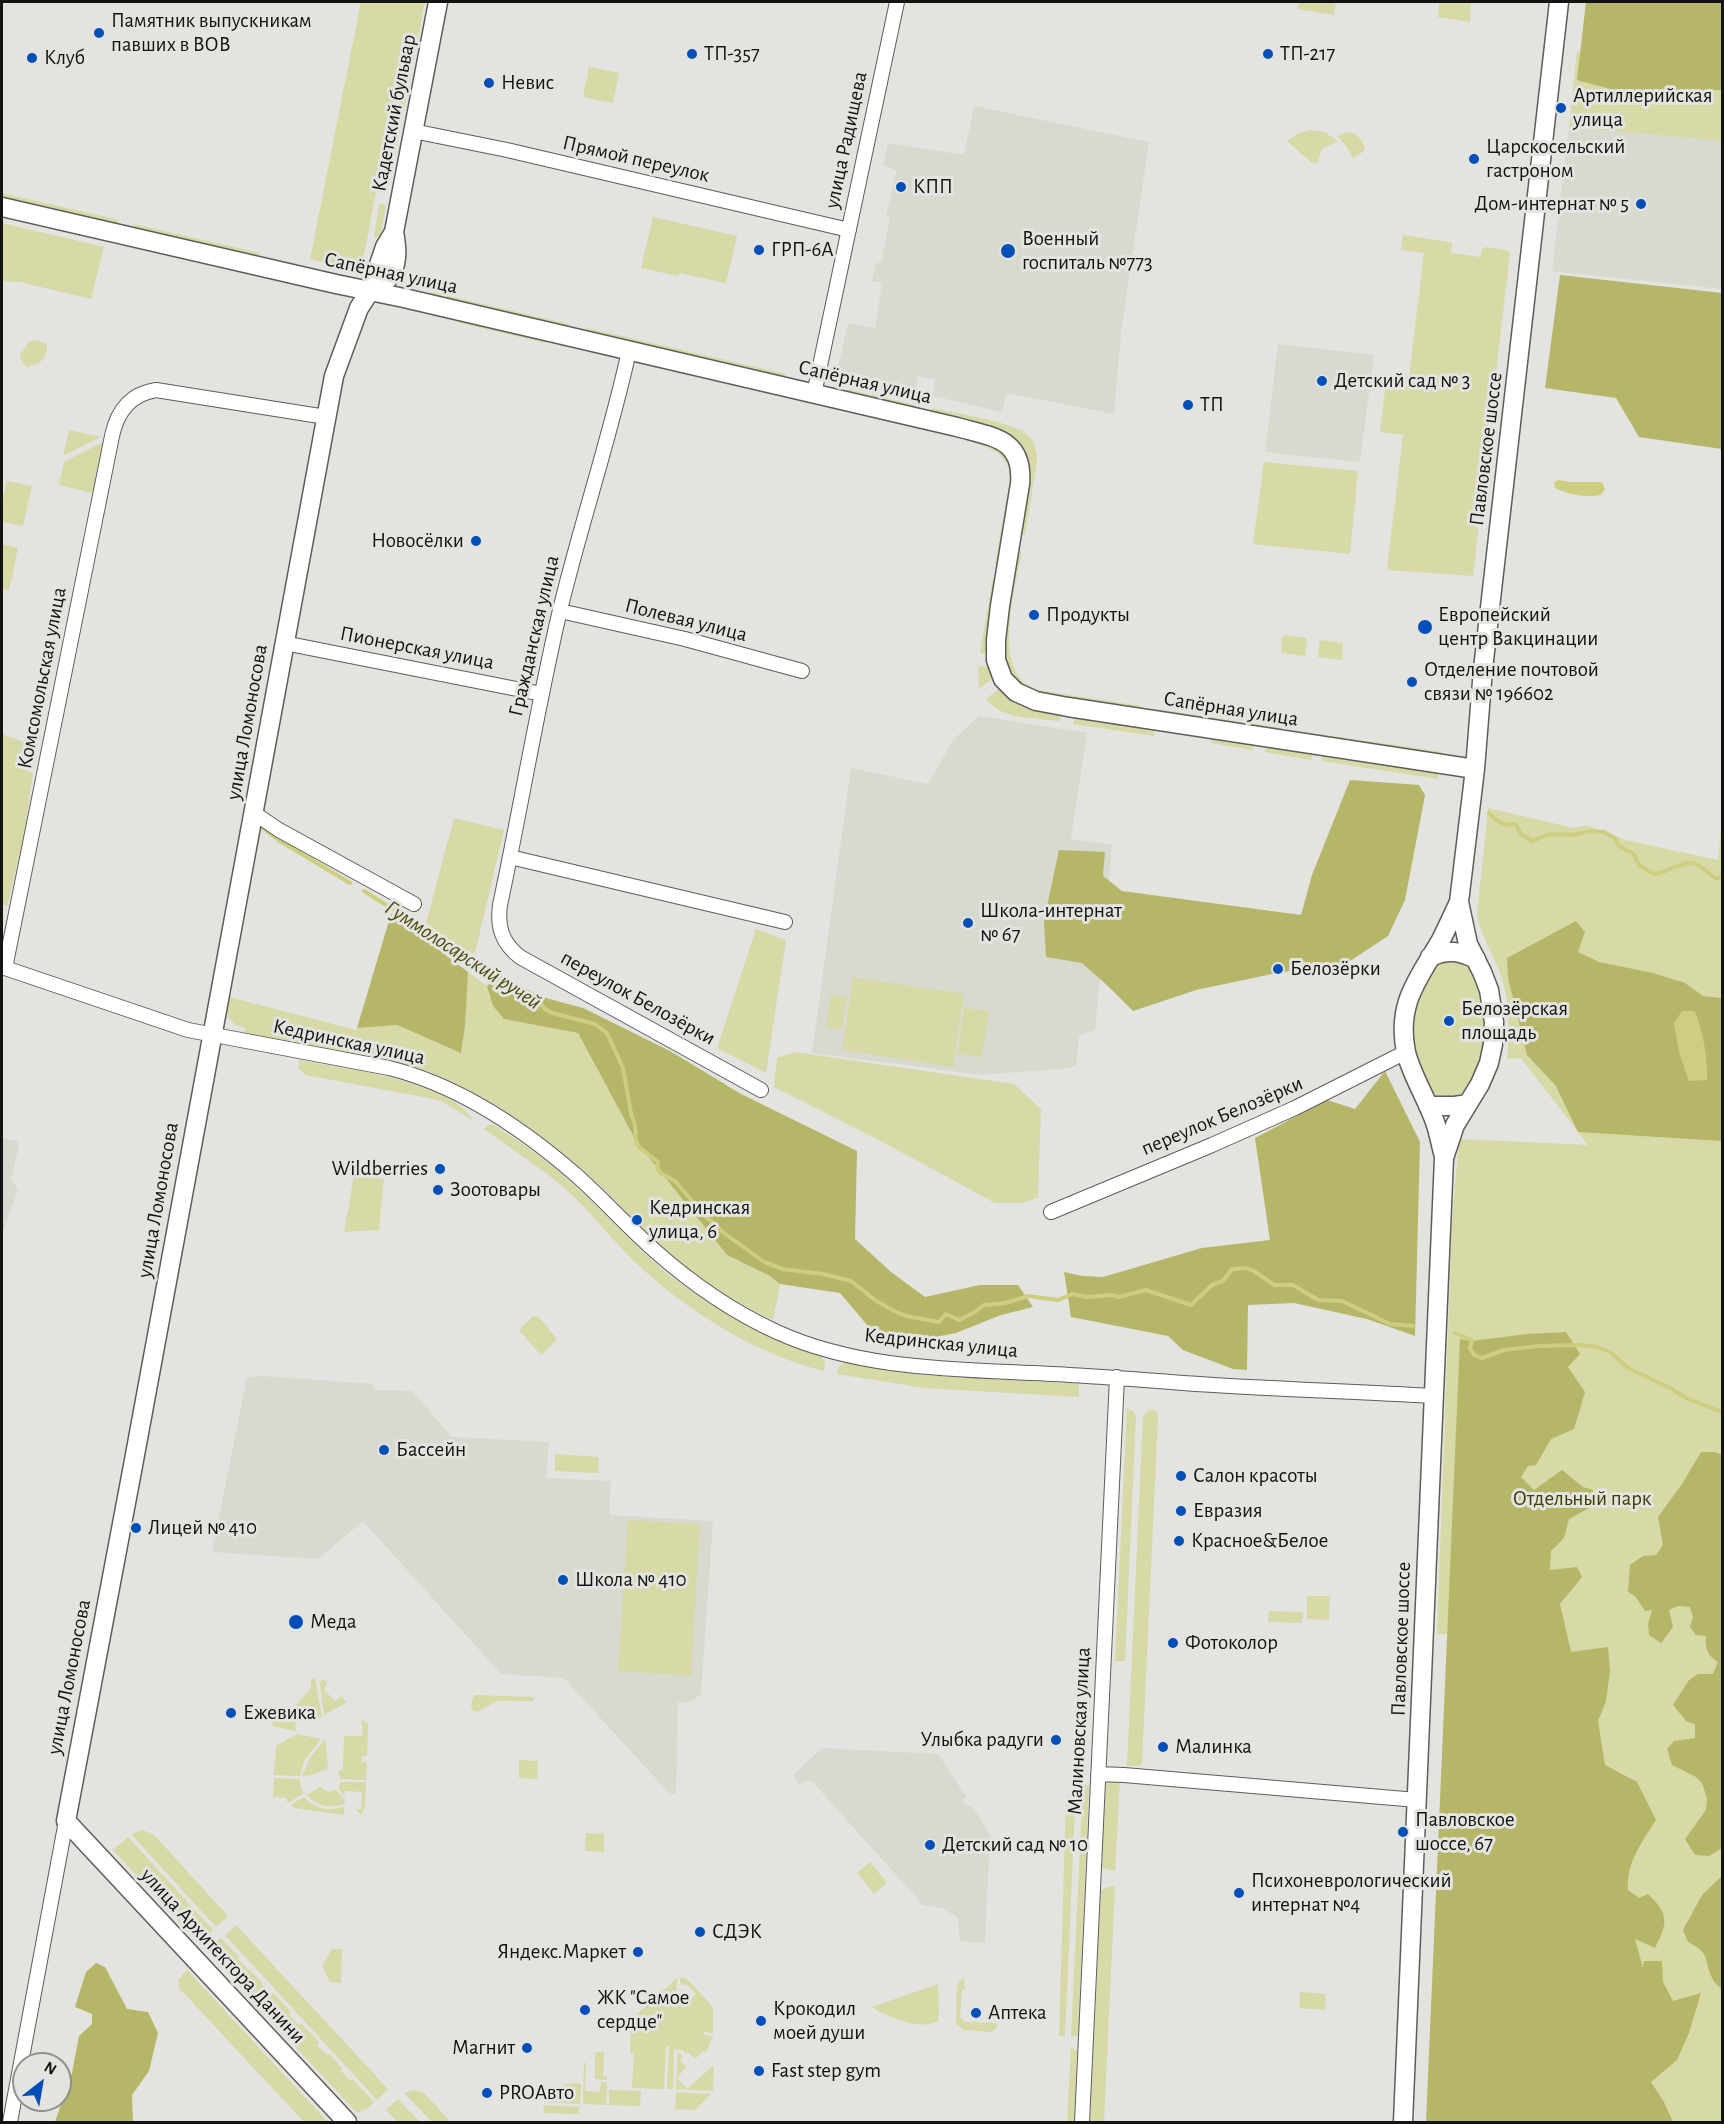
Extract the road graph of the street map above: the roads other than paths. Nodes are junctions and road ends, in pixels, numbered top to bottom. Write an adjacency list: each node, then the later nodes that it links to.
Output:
1 (438, 2): 4 (street, Кадетский бульвар)
2 (897, 2): 6 (street, улица Радищева)
3 (1559, 2): 15 (street, Павловское шоссе)
4 (413, 131): 6 (street, Прямой переулок); 7 (street, Кадетский бульвар)
5 (2, 207): 7 (street, Сапёрная улица)
6 (849, 230): 9 (street, улица Радищева)
7 (370, 291): 8 (street, Сапёрная улица); 10 (street, улица Ломоносова)
8 (629, 351): 9 (street, Сапёрная улица); 11 (street, Гражданская улица)
9 (814, 394): 15 (street, Сапёрная улица)
10 (326, 417): 12 (street, улица Ломоносова); 24 (street, Комсомольская улица)
11 (560, 611): 13 (street, Полевая улица); 14 (street, Гражданская улица)
12 (284, 643): 14 (street, Пионерская улица); 16 (street, улица Ломоносова)
13 (802, 671)
14 (542, 694): 17 (street, Гражданская улица)
15 (1475, 769): 18 (street, Павловское шоссе)
16 (254, 813): 19 (street); 25 (street, улица Ломоносова)
17 (510, 857): 20 (street); 21 (street, Гражданская улица)
18 (1459, 902): 22 (street, Павловское шоссе); 23 (street, Павловское шоссе)
19 (414, 904)
20 (785, 922)
21 (501, 934): 27 (street, переулок Белозёрки)
22 (1430, 957): 23 (street); 26 (street)
23 (1476, 959): 28 (street)
24 (3, 969): 25 (street, Кедринская улица)
25 (211, 1035): 32 (street, Кедринская улица); 36 (street, улица Ломоносова)
26 (1406, 1052): 29 (street); 31 (street, переулок Белозёрки)
27 (761, 1090)
28 (1468, 1104): 29 (street); 30 (street, Павловское шоссе)
29 (1428, 1106): 30 (street, Павловское шоссе)
30 (1444, 1158): 33 (street, Павловское шоссе)
31 (1052, 1212)
32 (1117, 1377): 33 (street, Кедринская улица); 34 (street, Малиновская улица)
33 (1434, 1396): 35 (street, Павловское шоссе)
34 (1098, 1774): 35 (street); 39 (street, Малиновская улица)
35 (1417, 1800): 40 (street, Павловское шоссе)
36 (66, 1821): 37 (street, улица Ломоносова); 38 (street, улица Архитектора Данини)
37 (10, 2122)
38 (347, 2122)
39 (1082, 2122)
40 (1403, 2122)

